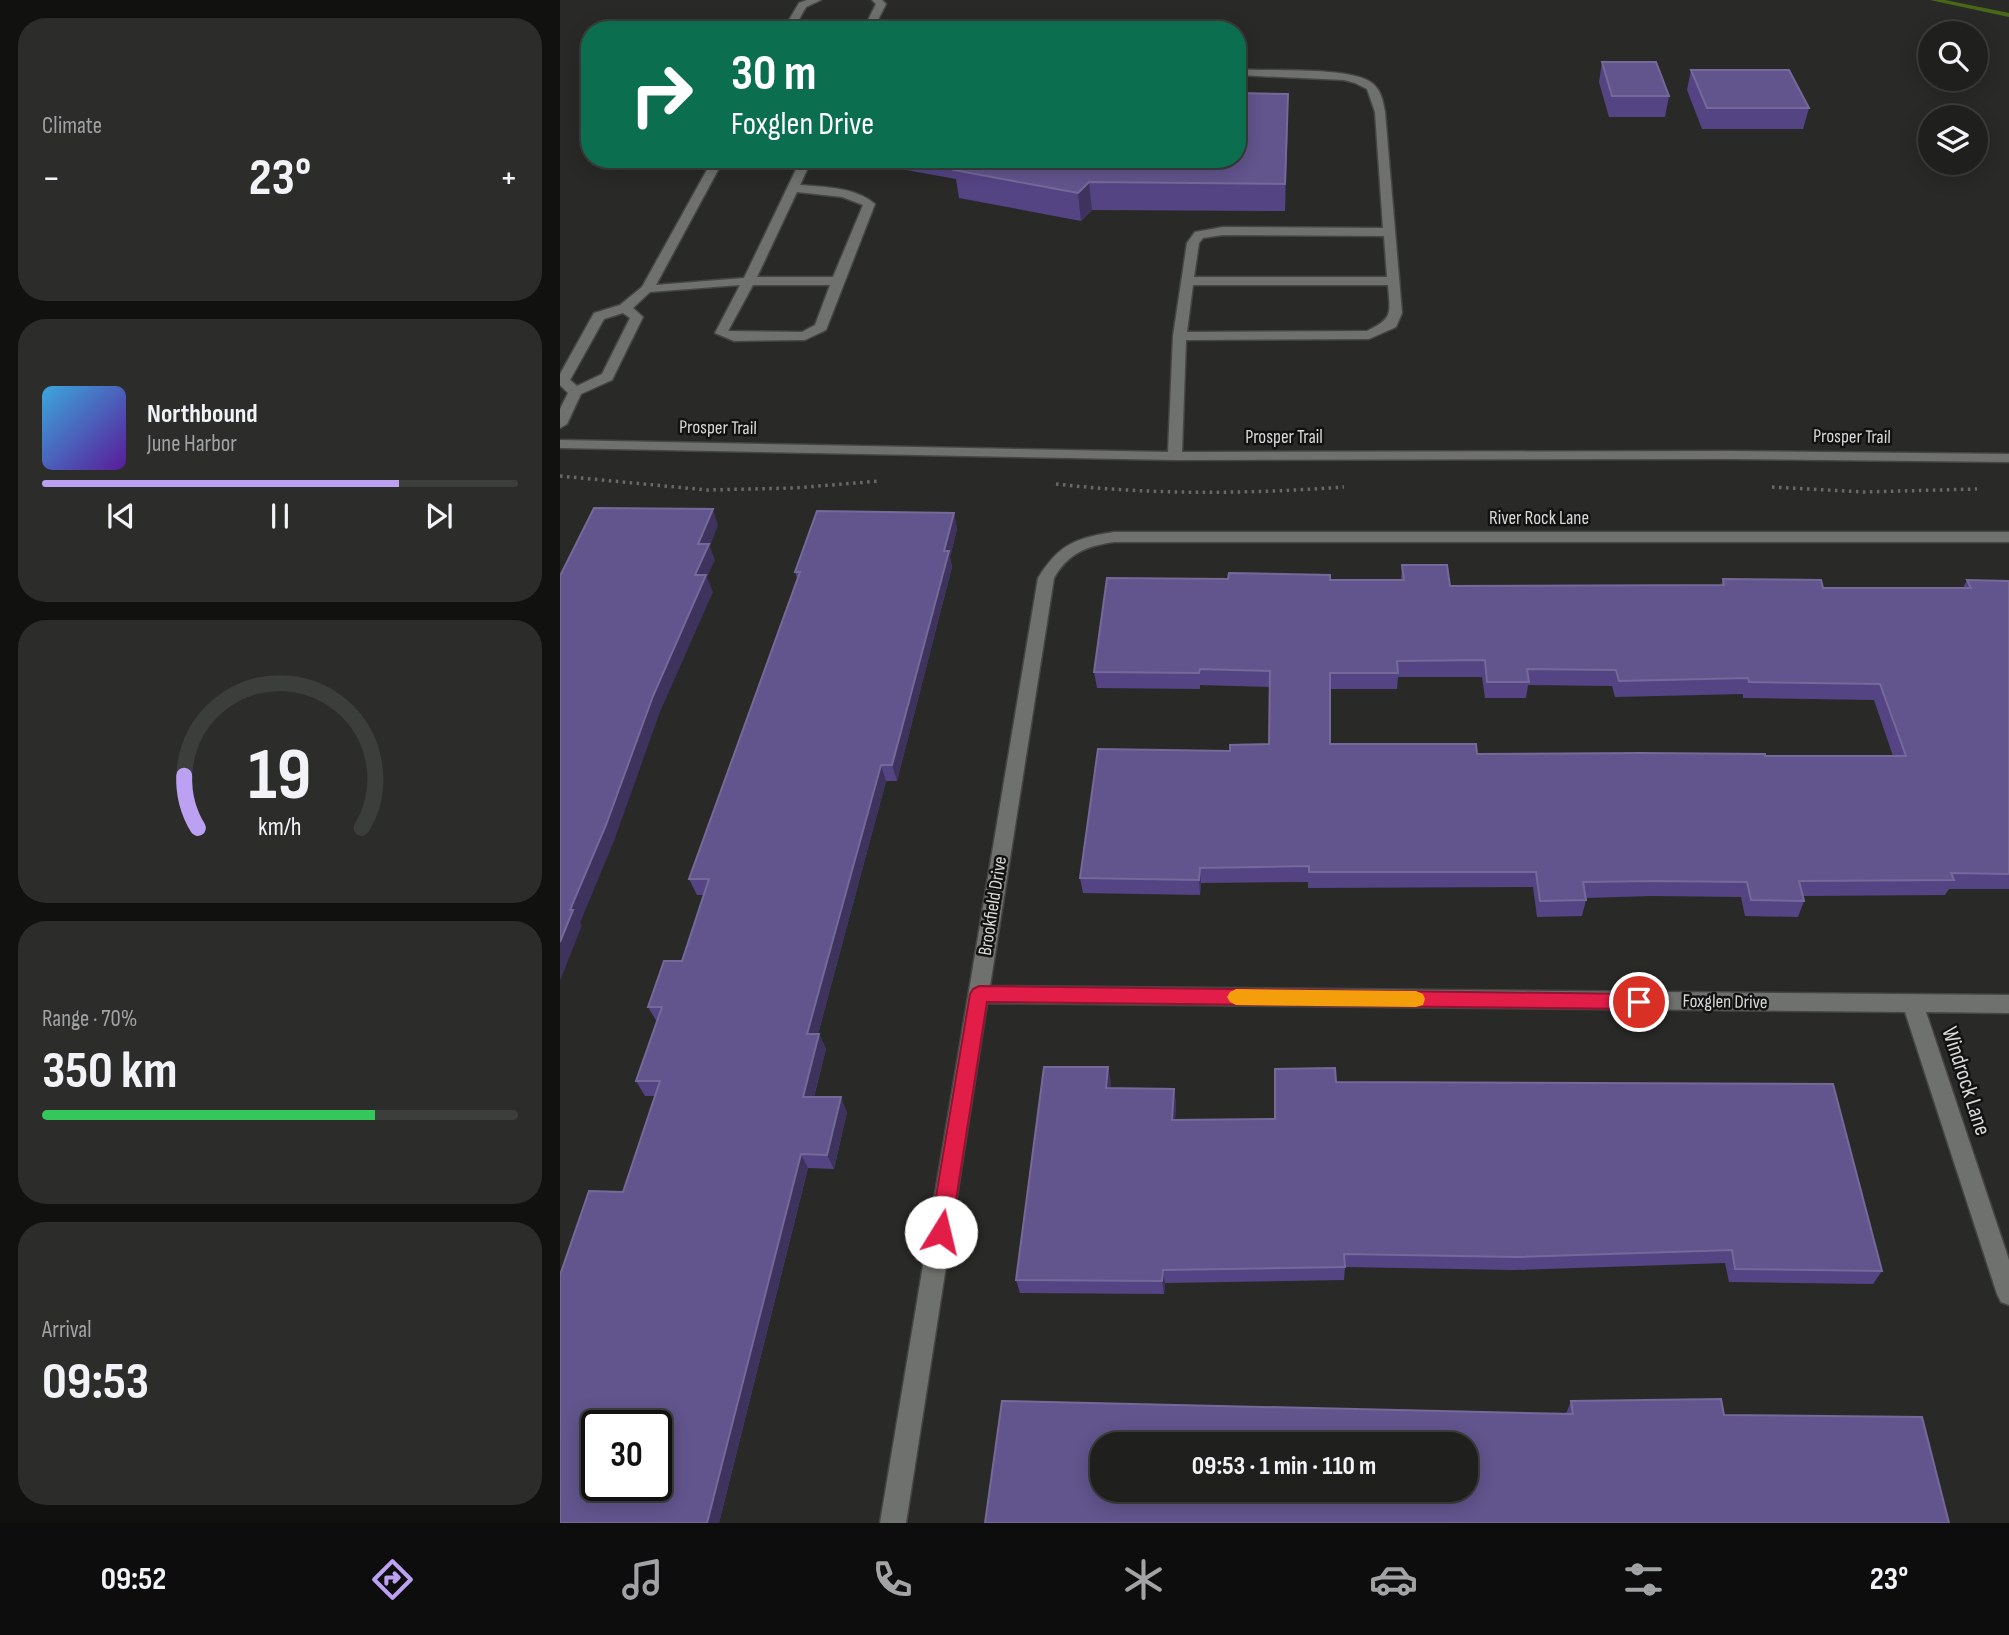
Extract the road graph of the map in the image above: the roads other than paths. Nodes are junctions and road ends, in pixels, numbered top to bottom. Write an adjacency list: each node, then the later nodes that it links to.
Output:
1 (816, 0): 3 (street)
2 (877, 0): 4 (street)
3 (793, 21)
4 (872, 21)
5 (1246, 73): 9 (street)
6 (714, 168): 14 (street)
7 (803, 168): 8 (street)
8 (793, 188): 10 (street); 11 (street)
9 (1389, 232): 12 (street); 13 (street)
10 (749, 281): 11 (street); 11 (street); 14 (street)
11 (838, 281)
12 (1188, 281): 13 (street); 16 (street)
13 (1393, 281): 16 (street)
14 (647, 289): 15 (street)
15 (625, 308): 17 (street); 17 (street)
16 (1180, 336): 20 (street)
17 (575, 392): 18 (street)
18 (560, 424)
19 (560, 444): 20 (street, Prosper Trail)
20 (1175, 456): 21 (street, Prosper Trail)
21 (2009, 458)
22 (2009, 537): 23 (street, River Rock Lane)
23 (1071, 547): 24 (street, Brookfield Drive)
24 (979, 994): 25 (street, Foxglen Drive); 28 (street, Brookfield Drive)
25 (1913, 1004): 26 (street, Foxglen Drive); 27 (street, Windrock Lane)
26 (2009, 1004)
27 (2009, 1294)
28 (893, 1523)

